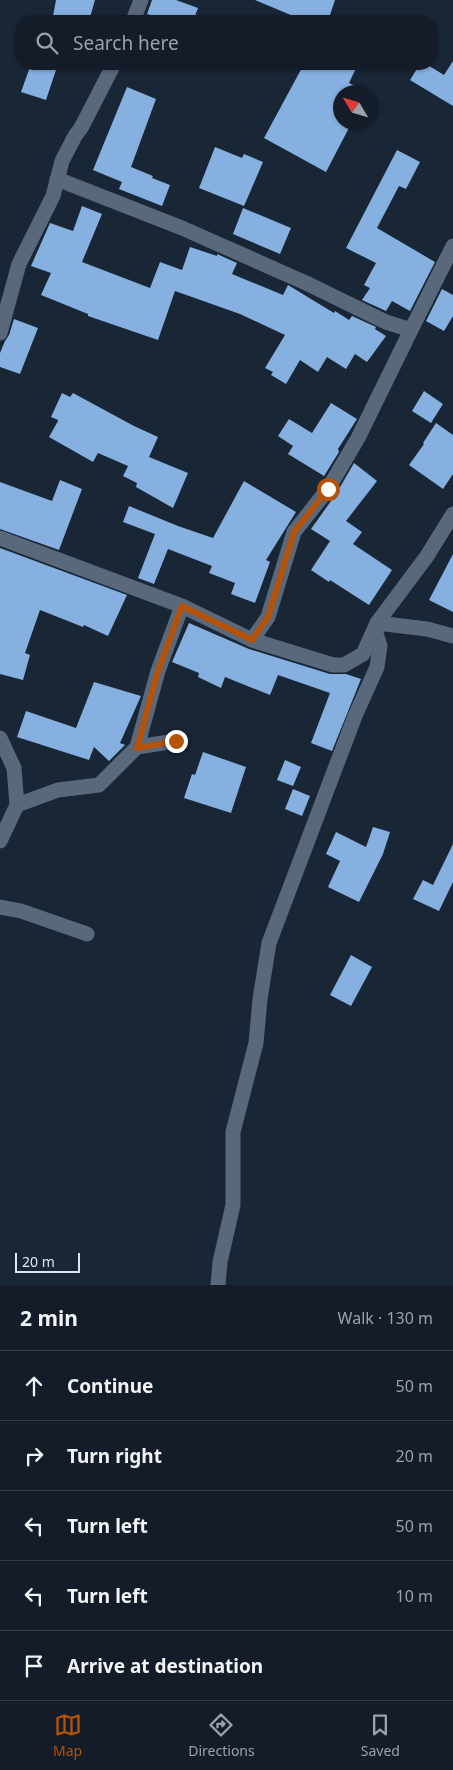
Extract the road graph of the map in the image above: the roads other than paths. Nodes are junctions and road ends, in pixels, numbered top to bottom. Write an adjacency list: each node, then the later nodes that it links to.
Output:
1 (141, 0): 2 (street)
2 (135, 15)
3 (111, 70): 4 (street)
4 (57, 179): 6 (street); 7 (street)
5 (453, 246): 6 (street)
6 (411, 330): 13 (street)
7 (0, 334)
8 (453, 514): 11 (street)
9 (0, 538): 10 (street)
10 (182, 606): 13 (street); 16 (street)
11 (377, 623): 12 (street); 13 (street); 21 (street)
12 (453, 636)
13 (252, 640)
14 (0, 738): 17 (street)
15 (176, 741): 16 (street)
16 (137, 748): 17 (street)
17 (17, 806): 18 (street)
18 (0, 841)
19 (0, 907): 20 (street)
20 (87, 934)
21 (218, 1285)

